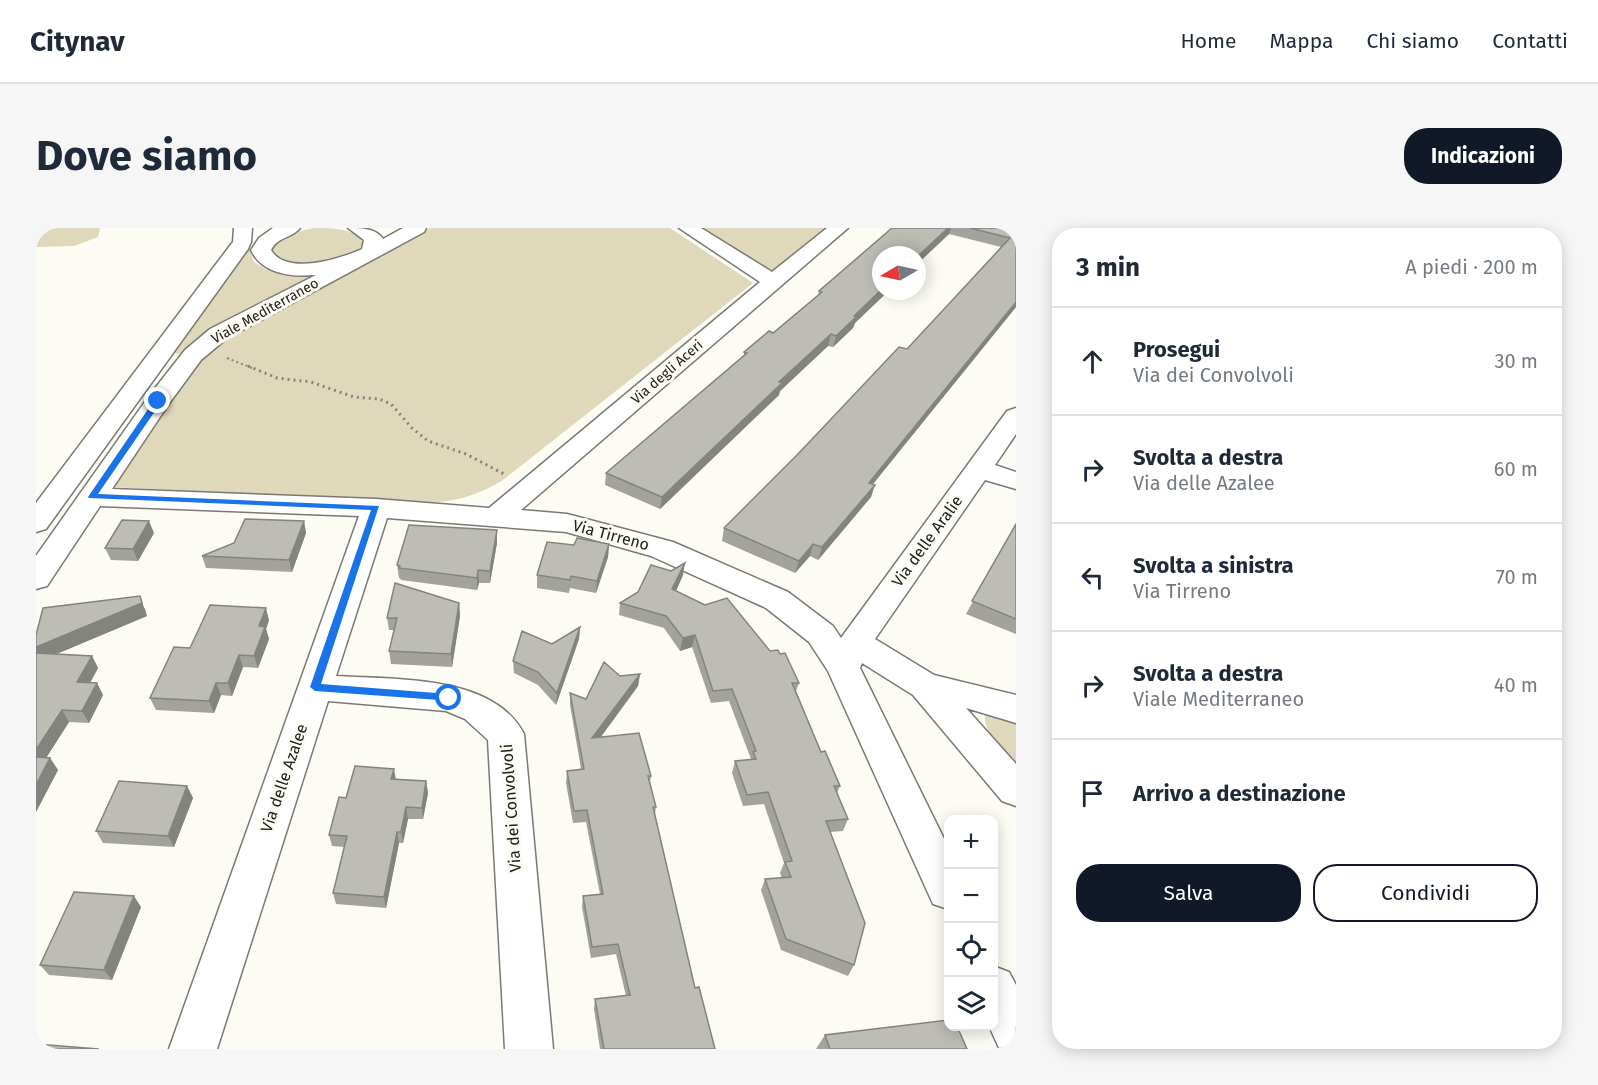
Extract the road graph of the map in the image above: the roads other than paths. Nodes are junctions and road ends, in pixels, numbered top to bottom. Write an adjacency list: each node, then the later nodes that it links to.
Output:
1 (245, 228): 7 (street); 16 (street)
2 (291, 228): 7 (street)
3 (357, 228): 8 (street)
4 (417, 228): 8 (street)
5 (688, 228): 9 (street)
6 (839, 228): 9 (street, Via degli Aceri)
7 (261, 250): 8 (street)
8 (364, 256): 13 (street, Viale Mediterraneo)
9 (773, 281): 15 (street, Via degli Aceri)
10 (1016, 416): 11 (street, Via delle Aralie)
11 (979, 470): 12 (street); 18 (street, Via delle Aralie)
12 (1016, 481)
13 (92, 497): 14 (street, Via Tirreno); 17 (street, Viale Mediterraneo)
14 (376, 508): 15 (street, Via Tirreno); 20 (street, Via delle Azalee)
15 (496, 517): 18 (street, Via Tirreno)
16 (36, 523)
17 (36, 579)
18 (849, 655): 19 (street); 23 (street, Via Tirreno)
19 (925, 686): 21 (street); 22 (street)
20 (315, 687): 26 (street, Via delle Azalee); 27 (street, Via dei Convolvoli)
21 (1016, 709)
22 (1016, 790)
23 (944, 881)
24 (998, 997): 25 (street)
25 (1016, 1031)
26 (193, 1049)
27 (529, 1049)

